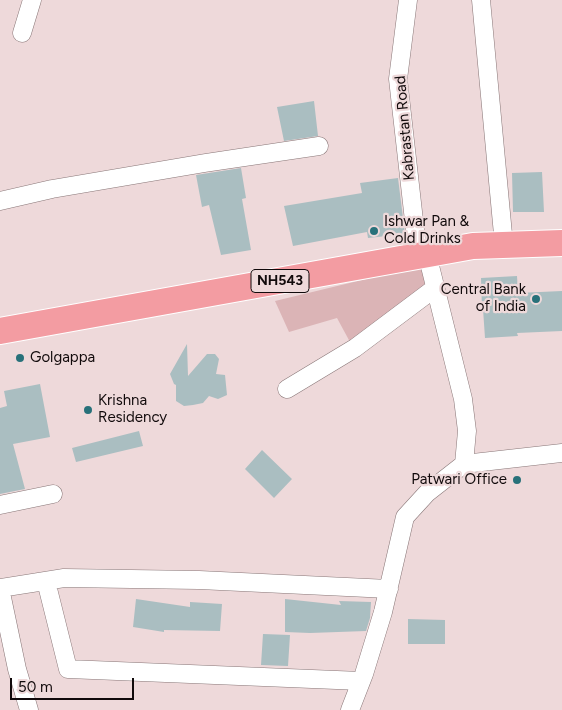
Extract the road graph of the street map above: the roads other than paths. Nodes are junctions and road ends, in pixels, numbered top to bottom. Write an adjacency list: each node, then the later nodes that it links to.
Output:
1 (32, 0): 4 (street)
2 (408, 0): 9 (street, Kabrastan Road)
3 (481, 0): 8 (street)
4 (22, 33)
5 (319, 146): 6 (street)
6 (0, 201)
7 (562, 242): 8 (highway, NH543)
8 (504, 245): 9 (highway, NH543)
9 (423, 255): 10 (street, Kabrastan Road); 11 (highway, NH543)
10 (436, 288): 12 (street); 14 (street, Kabrastan Road)
11 (0, 331)
12 (287, 389)
13 (562, 453): 14 (street)
14 (464, 464): 19 (street)
15 (53, 494): 16 (street)
16 (0, 505)
17 (46, 581): 18 (street); 19 (street); 20 (street)
18 (0, 588): 21 (street)
19 (388, 589): 20 (street)
20 (361, 681): 22 (street)
21 (29, 710)
22 (350, 710)

